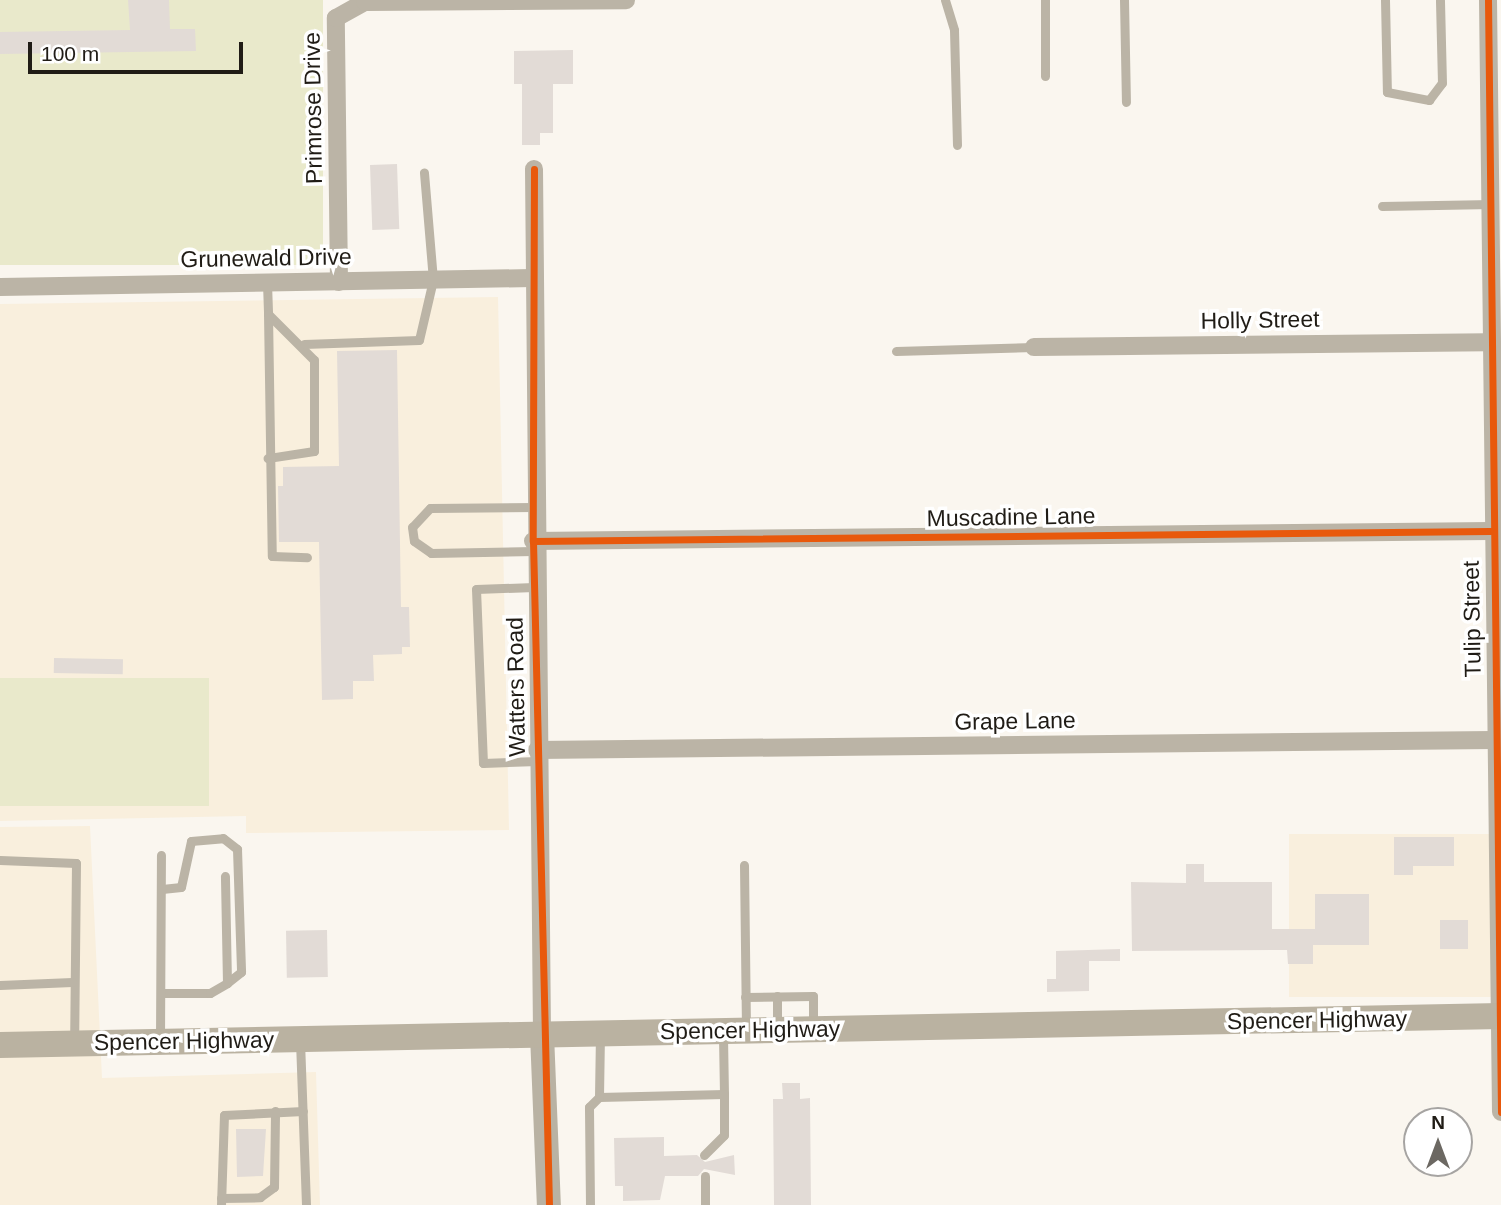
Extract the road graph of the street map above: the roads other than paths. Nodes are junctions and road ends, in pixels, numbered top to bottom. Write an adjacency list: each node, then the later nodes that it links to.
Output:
1 (626, 0): 17 (street, Primrose Drive)
2 (945, 0): 10 (lane)
3 (1045, 0): 8 (lane)
4 (1124, 0): 9 (lane)
5 (1385, 0): 6 (lane)
6 (1440, 0)
7 (1488, 0): 13 (street, Tulip Street)
8 (1045, 76)
9 (1126, 102)
10 (957, 145)
11 (534, 169): 15 (street, Watters Road)
12 (424, 172): 16 (lane)
13 (1493, 204): 14 (lane); 21 (street, Tulip Street)
14 (1382, 206)
15 (532, 278): 16 (street, Grunewald Drive); 26 (street, Watters Road)
16 (433, 280): 17 (street, Grunewald Drive); 22 (lane)
17 (339, 282): 18 (street, Grunewald Drive)
18 (267, 283): 19 (street, Grunewald Drive); 20 (lane)
19 (0, 287)
20 (268, 314): 22 (lane); 25 (lane)
21 (1487, 342): 23 (street, Holly Street); 27 (street, Tulip Street)
22 (304, 344): 25 (lane)
23 (1034, 346): 24 (lane)
24 (896, 352)
25 (268, 458): 29 (lane)
26 (533, 507): 28 (street, Watters Road); 28 (lane)
27 (1490, 531): 28 (street, Muscadine Lane); 31 (street, Tulip Street)
28 (533, 546): 30 (street, Watters Road)
29 (307, 557)
30 (534, 587): 32 (street, Watters Road); 32 (lane)
31 (1493, 740): 32 (street, Grape Lane); 44 (street, Tulip Street)
32 (537, 755): 49 (street, Watters Road)
33 (161, 855): 37 (lane)
34 (0, 860): 38 (lane)
35 (744, 865): 43 (lane)
36 (225, 876): 39 (lane)
37 (162, 890): 39 (lane); 41 (lane)
38 (72, 982): 40 (lane); 52 (lane)
39 (227, 983): 41 (lane)
40 (0, 985)
41 (163, 993): 51 (lane)
42 (777, 996): 43 (lane); 45 (lane); 46 (lane)
43 (745, 997): 47 (lane)
44 (1500, 1016): 45 (main road, Spencer Highway); 58 (street, Tulip Street)
45 (813, 1029): 46 (main road, Spencer Highway)
46 (777, 1030): 47 (main road, Spencer Highway)
47 (735, 1031): 48 (main road, Spencer Highway); 54 (lane)
48 (600, 1033): 49 (main road, Spencer Highway); 55 (lane)
49 (542, 1034): 50 (main road, Spencer Highway); 63 (street, Watters Road)
50 (300, 1039): 51 (main road, Spencer Highway); 57 (lane)
51 (160, 1041): 52 (main road, Spencer Highway)
52 (74, 1043): 53 (main road, Spencer Highway)
53 (0, 1045)
54 (724, 1094): 55 (lane); 59 (lane)
55 (599, 1097): 64 (lane)
56 (275, 1111): 57 (lane); 61 (lane); 61 (lane)
57 (303, 1111): 62 (lane)
58 (1501, 1112)
59 (704, 1155)
60 (705, 1176): 65 (lane)
61 (221, 1201)
62 (306, 1205)
63 (550, 1205)
64 (590, 1205)
65 (705, 1205)

